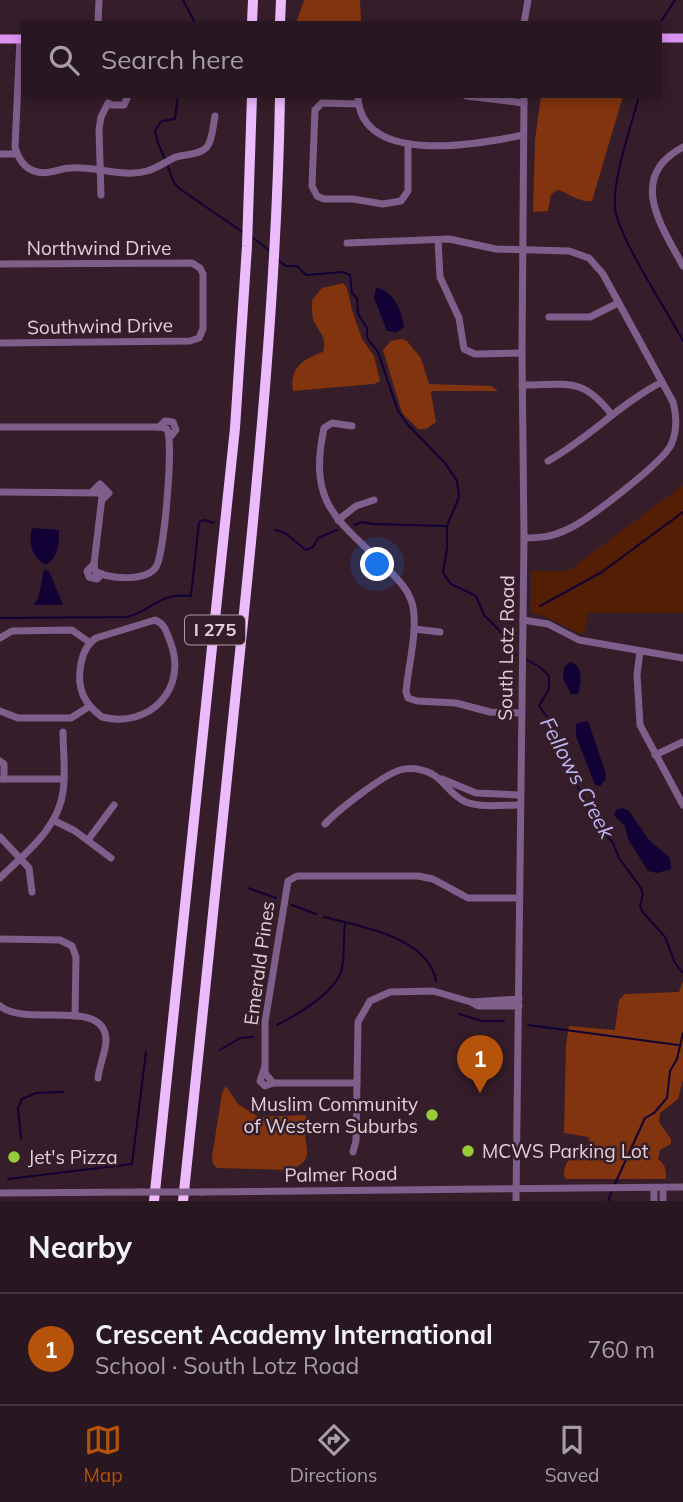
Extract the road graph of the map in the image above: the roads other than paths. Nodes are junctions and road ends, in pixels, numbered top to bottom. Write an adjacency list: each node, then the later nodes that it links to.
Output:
1 (99, 0): 5 (street)
2 (253, 0): 6 (highway)
3 (281, 0): 7 (highway)
4 (528, 0): 8 (street)
5 (98, 21)
6 (253, 21)
7 (280, 21)
8 (524, 21)
9 (662, 38): 10 (main road)
10 (683, 38)
11 (0, 39): 12 (main road)
12 (21, 39): 26 (street)
13 (104, 98): 20 (street)
14 (127, 98): 20 (street)
15 (252, 98): 93 (highway, I 275)
16 (279, 98): 94 (highway, I 275)
17 (487, 98): 19 (street)
18 (358, 100): 23 (street); 23 (street)
19 (524, 100): 22 (street, South Lotz Road)
20 (108, 103): 27 (street)
21 (215, 116): 27 (street)
22 (523, 135): 23 (street); 31 (street, South Lotz Road)
23 (408, 144)
24 (683, 147): 33 (street)
25 (0, 154): 26 (street)
26 (17, 154): 27 (street)
27 (101, 169): 28 (street)
28 (101, 195)
29 (438, 240): 30 (street); 31 (street); 38 (street)
30 (347, 243)
31 (523, 251): 34 (street); 38 (street, South Lotz Road)
32 (0, 264): 36 (street, Northwind Drive)
33 (683, 266)
34 (618, 303): 35 (street); 39 (street)
35 (549, 317)
36 (200, 337): 37 (street, Southwind Drive)
37 (0, 343)
38 (522, 353): 40 (street, South Lotz Road)
39 (662, 382): 41 (street); 48 (street)
40 (522, 385): 41 (street); 48 (street, South Lotz Road)
41 (612, 415): 44 (street)
42 (2, 425): 45 (street)
43 (352, 426): 47 (street)
44 (548, 461)
45 (0, 492)
46 (374, 500): 47 (street)
47 (338, 520): 50 (street)
48 (524, 538): 49 (street, South Lotz Road)
49 (523, 620): 54 (street); 58 (street, South Lotz Road)
50 (414, 629): 51 (street); 58 (street)
51 (440, 632)
52 (0, 638): 53 (street)
53 (89, 642): 56 (street); 56 (street)
54 (640, 651): 55 (street); 61 (street)
55 (683, 658)
56 (90, 706): 57 (street)
57 (0, 711)
58 (521, 713): 67 (street, South Lotz Road)
59 (63, 732): 65 (street)
60 (683, 742): 61 (street)
61 (655, 755): 71 (street)
62 (0, 761): 64 (street)
63 (438, 778): 66 (street); 68 (street); 73 (street)
64 (2, 779): 65 (street)
65 (64, 779): 72 (street)
66 (472, 792): 67 (street); 68 (street)
67 (520, 794): 70 (street, South Lotz Road)
68 (469, 803): 70 (street)
69 (114, 805): 75 (street)
70 (520, 805): 80 (street, South Lotz Road)
71 (683, 805)
72 (53, 820): 75 (street); 76 (street)
73 (325, 824)
74 (0, 837): 76 (street)
75 (88, 840): 77 (street)
76 (20, 858): 78 (street); 79 (street)
77 (111, 858)
78 (0, 878)
79 (32, 892)
80 (519, 898): 82 (street, South Lotz Road); 86 (street, Emerald Pines)
81 (0, 939): 84 (street)
82 (519, 1003): 86 (street); 91 (street, South Lotz Road)
83 (0, 1006): 84 (street)
84 (75, 1016): 85 (street)
85 (97, 1078)
86 (357, 1083): 87 (street)
87 (353, 1152)
88 (683, 1187): 90 (street, Palmer Road)
89 (654, 1188): 90 (street, Palmer Road); 91 (street, Palmer Road); 96 (street)
90 (663, 1188): 97 (street)
91 (517, 1189): 92 (street, Palmer Road, bridge); 95 (street, South Lotz Road)
92 (0, 1193)
93 (154, 1201)
94 (183, 1201)
95 (516, 1201)
96 (654, 1201)
97 (663, 1201)

